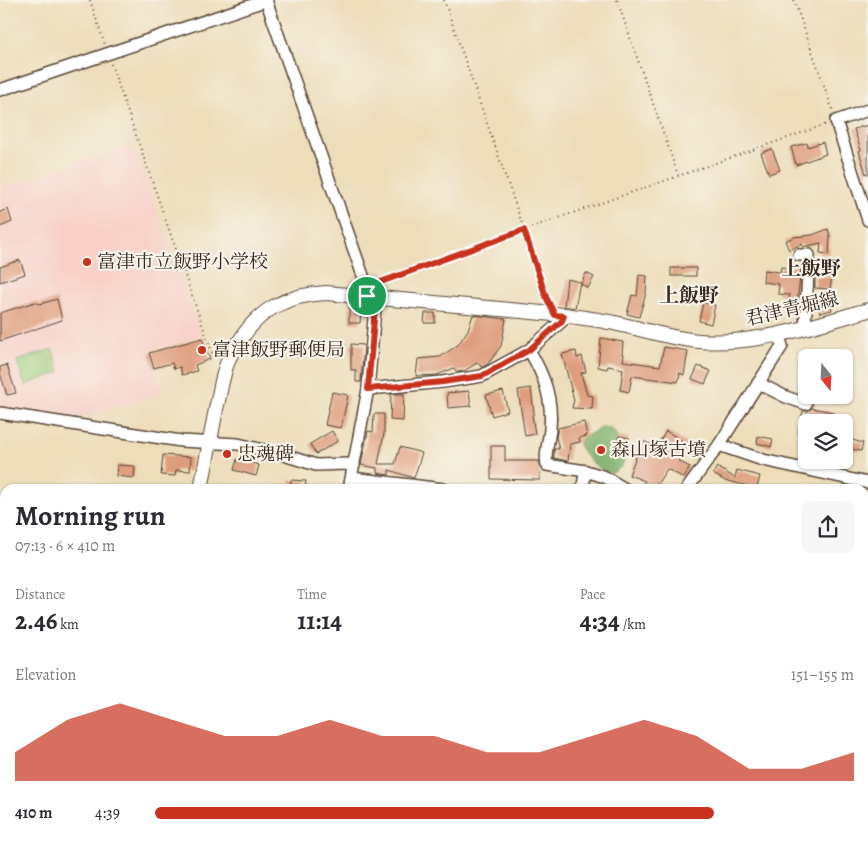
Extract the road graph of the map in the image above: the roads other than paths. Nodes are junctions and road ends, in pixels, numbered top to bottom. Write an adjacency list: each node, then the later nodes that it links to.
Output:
1 (267, 0): 2 (street); 6 (street)
2 (0, 90)
3 (868, 110): 4 (street)
4 (868, 220)
5 (798, 255): 9 (street)
6 (370, 294): 8 (main road, 君津青堀線); 13 (street); 16 (main road, 君津青堀線)
7 (868, 310): 9 (main road, 君津青堀線)
8 (560, 315): 10 (main road, 君津青堀線); 11 (street)
9 (805, 328): 10 (main road, 君津青堀線)
10 (779, 335): 12 (street)
11 (529, 350): 13 (street); 19 (street)
12 (758, 384): 14 (street); 17 (street)
13 (368, 389): 18 (street)
14 (798, 401)
15 (0, 413): 16 (street)
16 (209, 442): 18 (street); 22 (main road, 君津青堀線)
17 (719, 445): 21 (street); 26 (street)
18 (354, 465): 20 (street)
19 (586, 471): 24 (street); 25 (street)
20 (350, 483): 23 (street)
21 (868, 483)
22 (202, 484)
23 (366, 484)
24 (583, 484)
25 (617, 484)
26 (691, 484)

